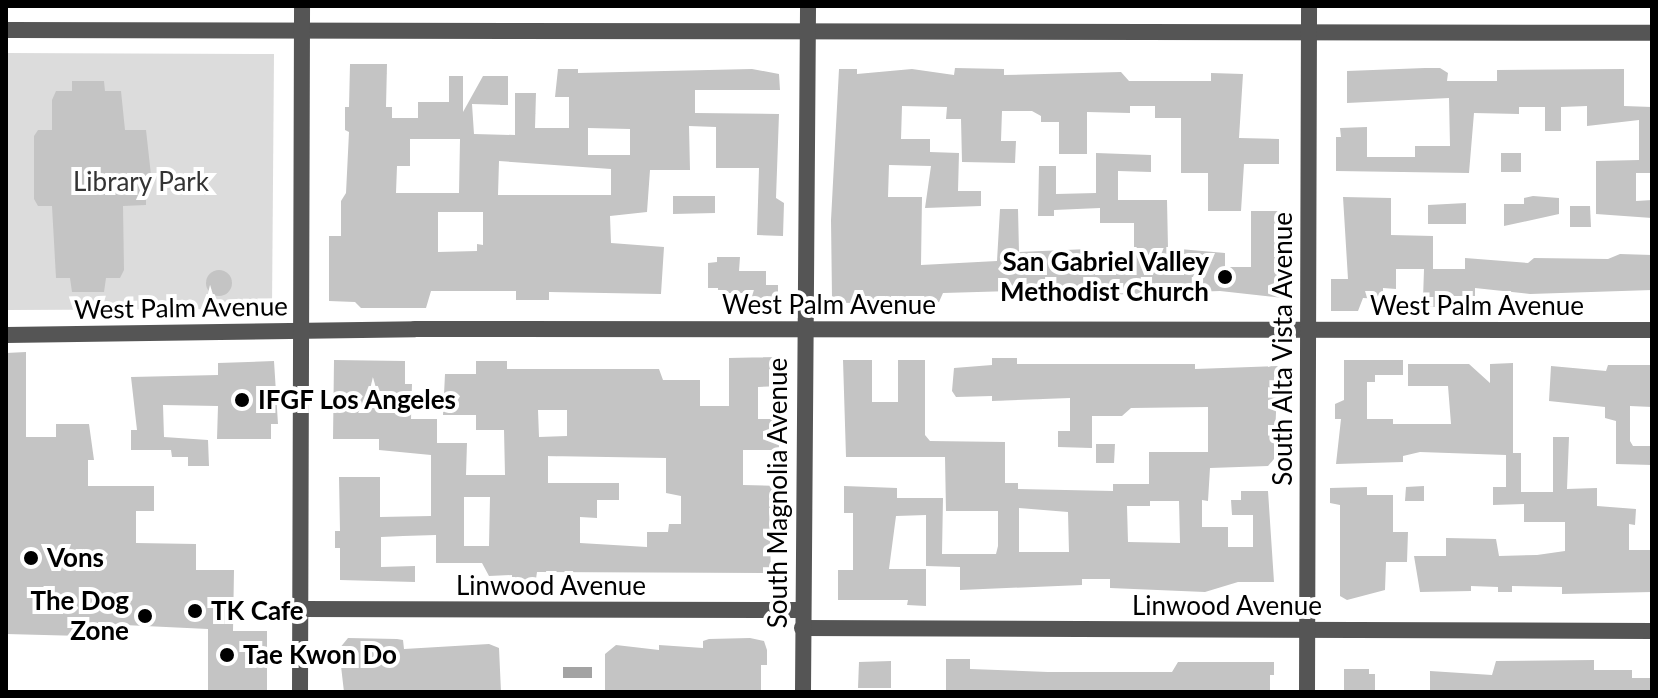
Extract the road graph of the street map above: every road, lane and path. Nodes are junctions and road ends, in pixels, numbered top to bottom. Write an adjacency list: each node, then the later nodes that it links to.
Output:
1 (302, 6): 5 (street)
2 (808, 6): 6 (street, South Magnolia Avenue)
3 (1309, 6): 8 (street, South Alta Vista Avenue)
4 (6, 30): 5 (street)
5 (302, 30): 6 (street); 12 (street)
6 (809, 32): 8 (street); 9 (street, South Magnolia Avenue)
7 (1652, 33): 8 (street)
8 (1309, 35): 10 (street, South Alta Vista Avenue)
9 (803, 329): 10 (street, West Palm Avenue); 12 (street, West Palm Avenue); 15 (street, South Magnolia Avenue)
10 (1308, 330): 11 (street, West Palm Avenue); 17 (street, South Alta Vista Avenue)
11 (1652, 330)
12 (304, 331): 13 (street, West Palm Avenue); 14 (street)
13 (6, 335)
14 (300, 609): 15 (street, Linwood Avenue); 19 (street)
15 (802, 610): 16 (street, South Magnolia Avenue)
16 (802, 628): 17 (street, Linwood Avenue); 20 (street, South Magnolia Avenue)
17 (1308, 631): 18 (street, Linwood Avenue); 21 (street, South Alta Vista Avenue)
18 (1652, 631)
19 (300, 692)
20 (803, 692)
21 (1307, 692)

